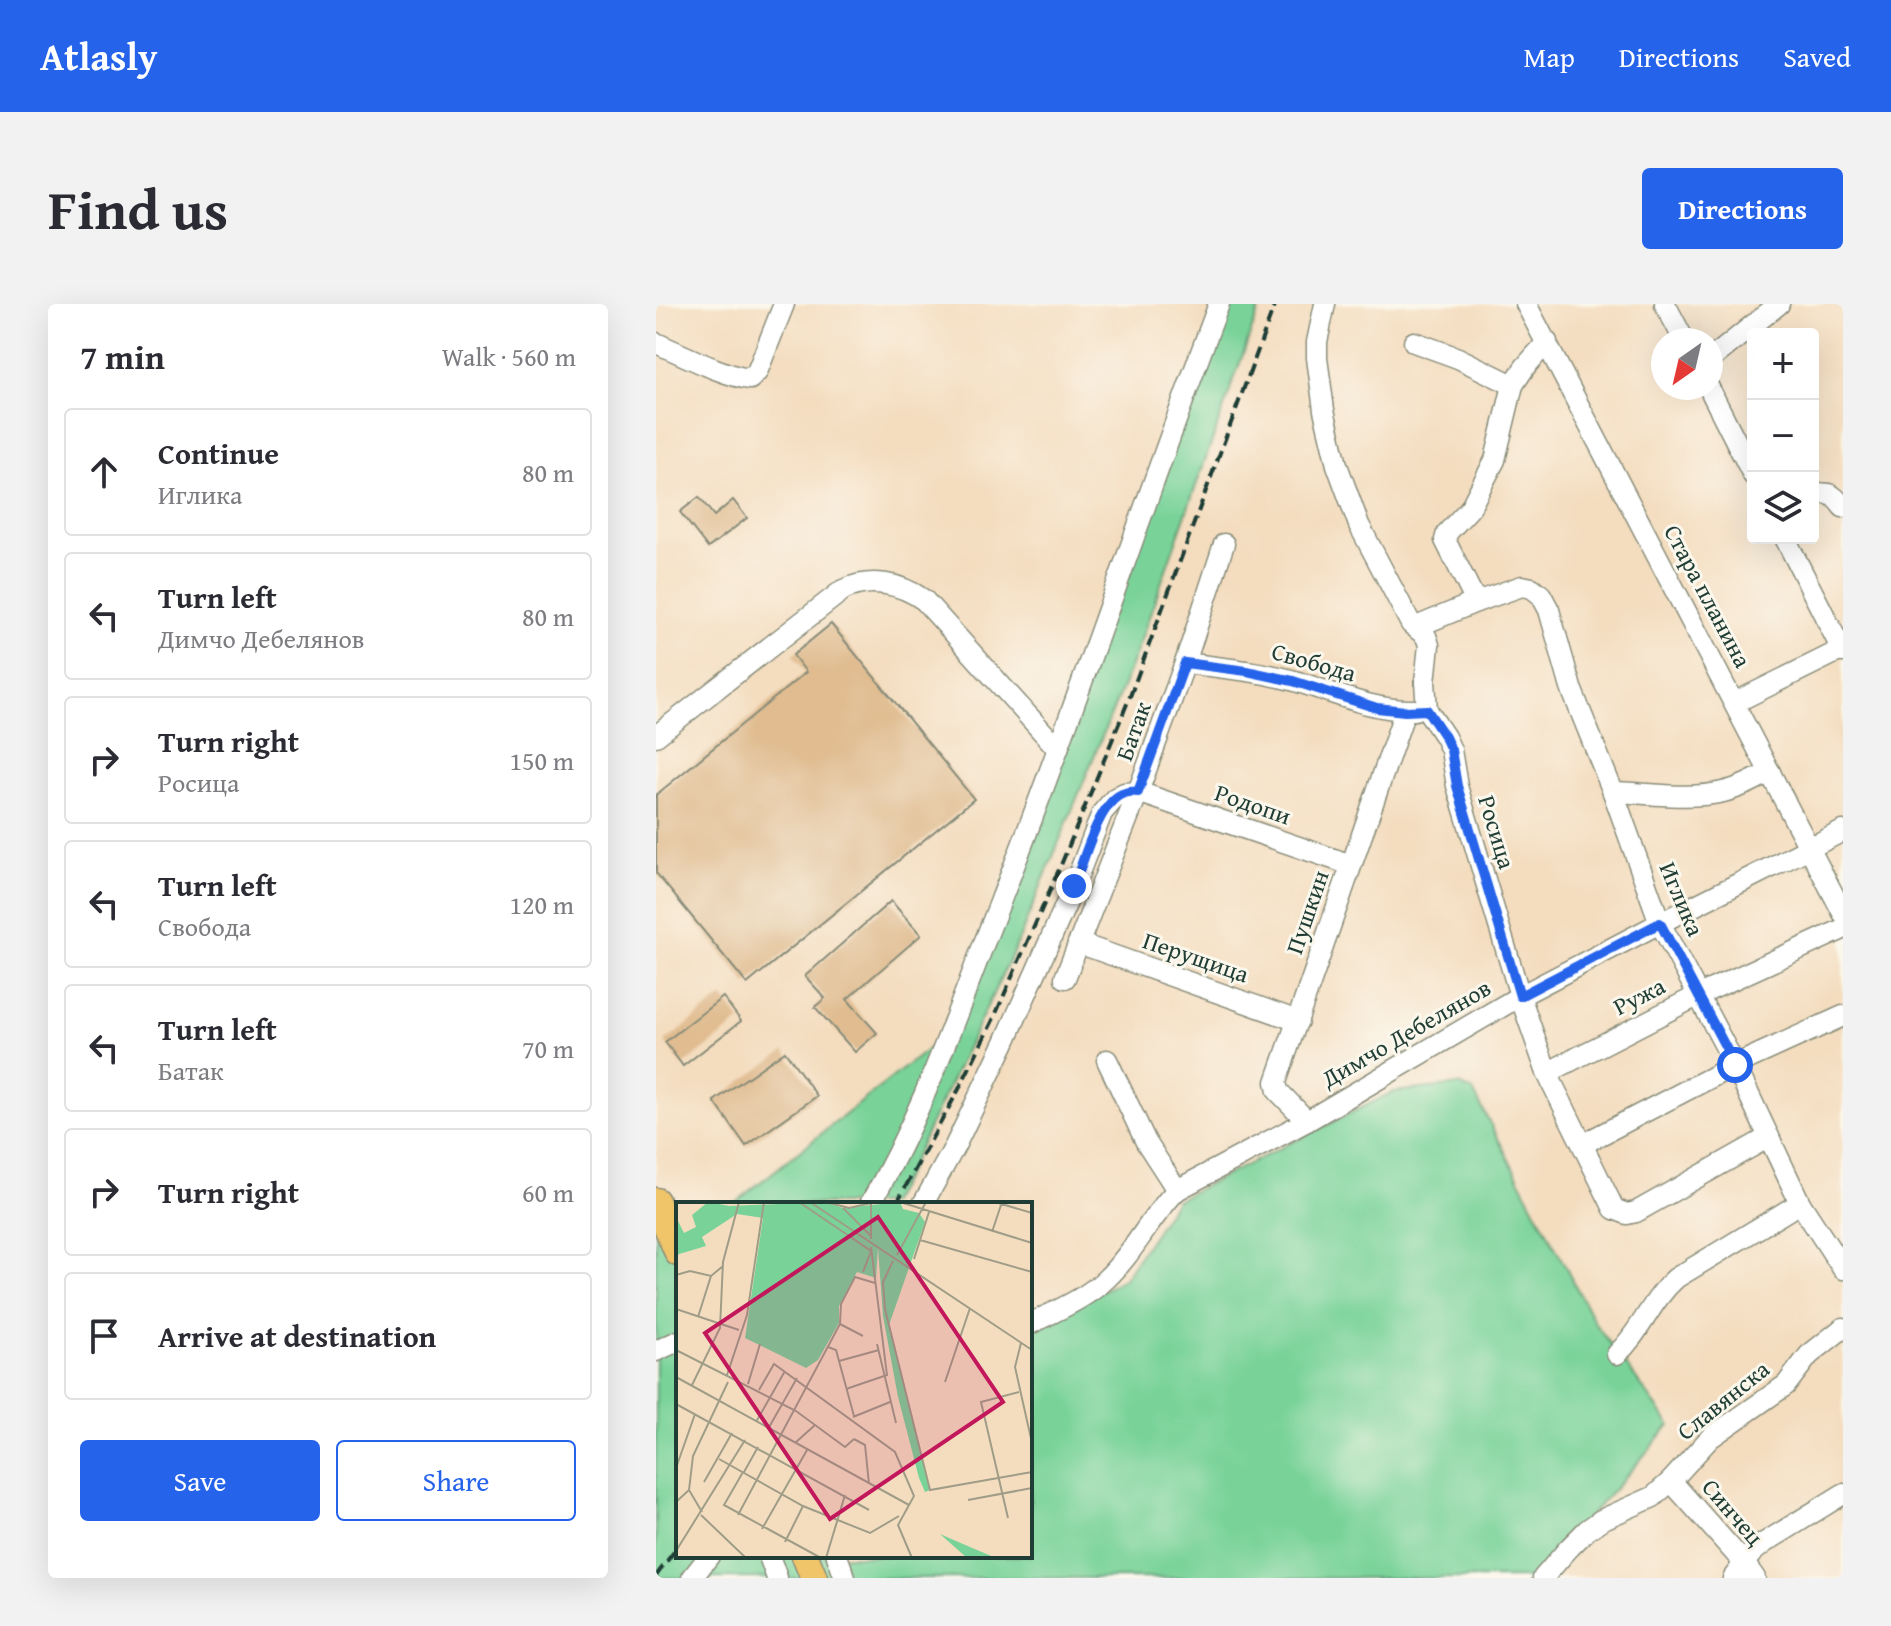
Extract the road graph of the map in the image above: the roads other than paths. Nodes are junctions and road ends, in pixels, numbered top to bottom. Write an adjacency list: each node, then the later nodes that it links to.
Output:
1 (784, 304): 10 (street)
2 (1219, 304): 27 (street)
3 (1325, 304): 20 (street)
4 (1526, 304): 9 (street, Стара планина)
5 (1665, 304): 7 (street)
6 (1779, 304): 11 (street)
7 (1678, 328)
8 (1414, 342): 12 (street)
9 (1547, 342): 12 (street); 23 (street, Стара планина)
10 (656, 343)
11 (1723, 349)
12 (1513, 385): 19 (street)
13 (1715, 400): 14 (street)
14 (1751, 472)
15 (1819, 495): 16 (street)
16 (1843, 507)
17 (1224, 544): 22 (street, Батак)
18 (1788, 544): 21 (street)
19 (1476, 602): 20 (street); 30 (street, Иглика)
20 (1416, 627): 24 (street)
21 (1843, 650): 23 (street)
22 (1185, 663): 25 (street, Свобода); 29 (street, Батак)
23 (1734, 703): 28 (street, Стара планина)
24 (1427, 710): 25 (street, Свобода); 40 (street, Росица)
25 (1405, 711): 33 (street, Пушкин)
26 (656, 736): 27 (street)
27 (1058, 749): 51 (street)
28 (1770, 772): 30 (street); 32 (street, Стара планина)
29 (1138, 792): 33 (street, Родопи); 37 (street, Батак); 52 (street)
30 (1613, 792): 35 (street, Иглика)
31 (1843, 831): 32 (street, Димчо Дебелянов)
32 (1809, 848): 34 (street, Стара планина); 35 (street, Димчо Дебелянов)
33 (1351, 865): 42 (street, Пушкин)
34 (1843, 913)
35 (1660, 923): 39 (street, Иглика); 40 (street, Димчо Дебелянов)
36 (1843, 929): 39 (street, Ружа)
37 (1078, 943): 38 (street, Батак); 42 (street, Перущица)
38 (1065, 978)
39 (1699, 995): 44 (street, Иглика); 45 (street, Ружа)
40 (1520, 996): 45 (street, Росица); 46 (street, Димчо Дебелянов)
41 (1843, 1016): 44 (street)
42 (1298, 1021): 46 (street, Пушкин)
43 (1107, 1060): 49 (street)
44 (1735, 1065): 47 (street, Иглика); 48 (street)
45 (1547, 1073): 48 (street, Росица)
46 (1307, 1121): 49 (street, Димчо Дебелянов)
47 (1769, 1137): 48 (street, Росица); 53 (street, Иглика)
48 (1583, 1144)
49 (1177, 1190): 56 (street, Димчо Дебелянов)
50 (656, 1201): 54 (main road)
51 (871, 1202)
52 (924, 1202)
53 (1800, 1203): 55 (street, Иглика); 60 (street)
54 (676, 1248)
55 (1843, 1269)
56 (1032, 1323)
57 (1843, 1328): 61 (street, Славянска)
58 (676, 1342): 59 (street)
59 (656, 1351)
60 (1617, 1354)
61 (1671, 1481): 67 (street, Синчец); 72 (street, Славянска)
62 (1843, 1494): 67 (street)
63 (707, 1558): 68 (street)
64 (770, 1558): 69 (street)
65 (806, 1558): 70 (main road)
66 (838, 1558): 71 (street)
67 (1744, 1573)
68 (692, 1578)
69 (777, 1578)
70 (814, 1578)
71 (845, 1578)
72 (1543, 1578)

